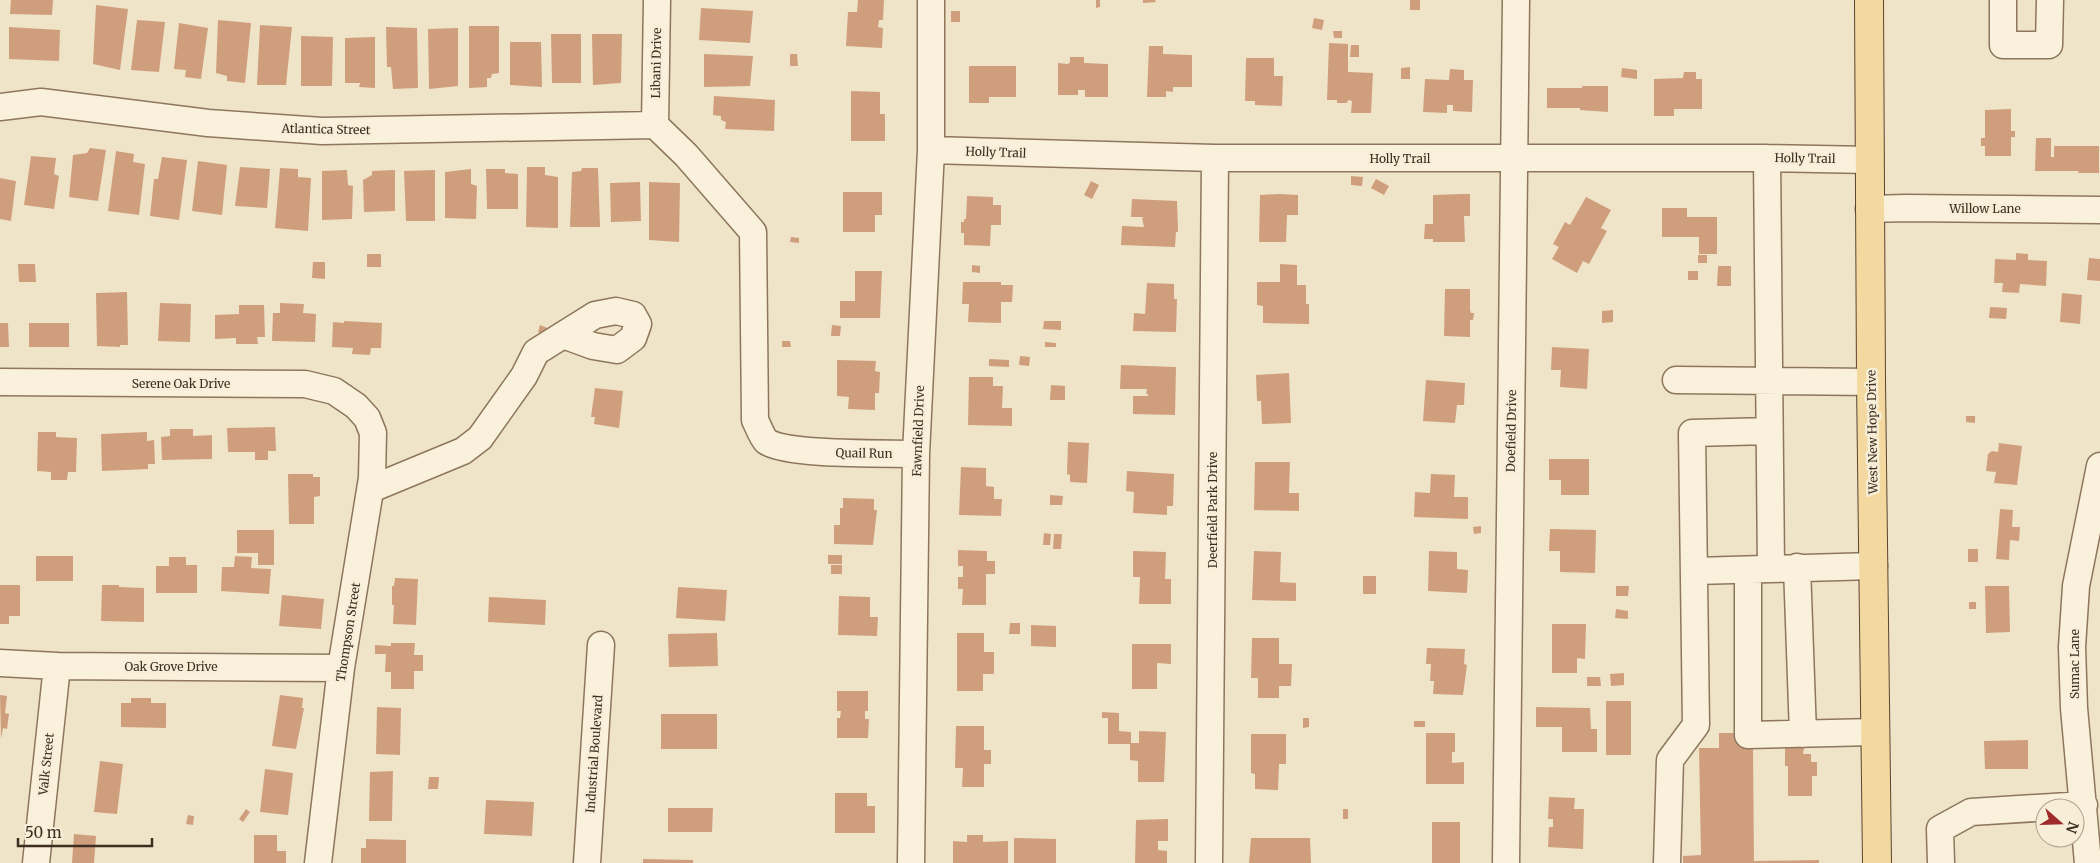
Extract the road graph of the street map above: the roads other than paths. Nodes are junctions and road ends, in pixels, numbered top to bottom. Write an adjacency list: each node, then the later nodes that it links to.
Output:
1 (656, 0): 8 (street, Libani Drive)
2 (931, 0): 9 (street, Fawnfield Drive)
3 (1516, 0): 11 (street, Doefield Drive)
4 (1869, 0): 13 (main road, West New Hope Drive)
5 (2003, 0): 6 (street)
6 (2050, 0)
7 (0, 107): 8 (street, Atlantica Street)
8 (655, 125): 23 (street, Quail Run)
9 (931, 150): 10 (street, Holly Trail); 23 (street, Fawnfield Drive)
10 (1215, 158): 11 (street, Holly Trail); 43 (street, Deerfield Park Drive)
11 (1514, 158): 12 (street, Holly Trail); 44 (street, Doefield Drive)
12 (1767, 158): 13 (street, Holly Trail); 18 (street)
13 (1870, 160): 14 (main road, West New Hope Drive)
14 (1869, 209): 15 (street, Willow Lane); 20 (main road, West New Hope Drive)
15 (2100, 210)
16 (564, 335): 25 (street)
17 (1676, 380): 18 (street)
18 (1768, 381): 20 (street); 22 (street)
19 (0, 382): 21 (street, Serene Oak Drive)
20 (1871, 382): 26 (main road, West New Hope Drive)
21 (356, 406): 25 (street, Thompson Street)
22 (1769, 431): 28 (street); 29 (street)
23 (916, 454): 42 (street, Fawnfield Drive)
24 (2100, 466): 36 (street, Sumac Lane)
25 (371, 489): 33 (street, Thompson Street)
26 (1874, 566): 27 (street); 34 (main road, West New Hope Drive)
27 (1797, 567): 28 (street); 35 (street)
28 (1760, 569): 29 (street); 35 (street)
29 (1696, 571): 45 (street)
30 (601, 645): 41 (street, Industrial Boulevard)
31 (0, 663): 32 (street, Oak Grove Drive)
32 (57, 666): 33 (street, Oak Grove Drive); 39 (street, Valk Street)
33 (341, 668): 40 (street, Thompson Street)
34 (1874, 732): 35 (street); 46 (main road, West New Hope Drive)
35 (1803, 734)
36 (2083, 798)
37 (2035, 808): 47 (street)
38 (2085, 820): 48 (street, Sumac Lane)
39 (36, 863)
40 (318, 863)
41 (587, 863)
42 (911, 863)
43 (1209, 863)
44 (1506, 863)
45 (1667, 863)
46 (1877, 863)
47 (1942, 863)
48 (2088, 863)

